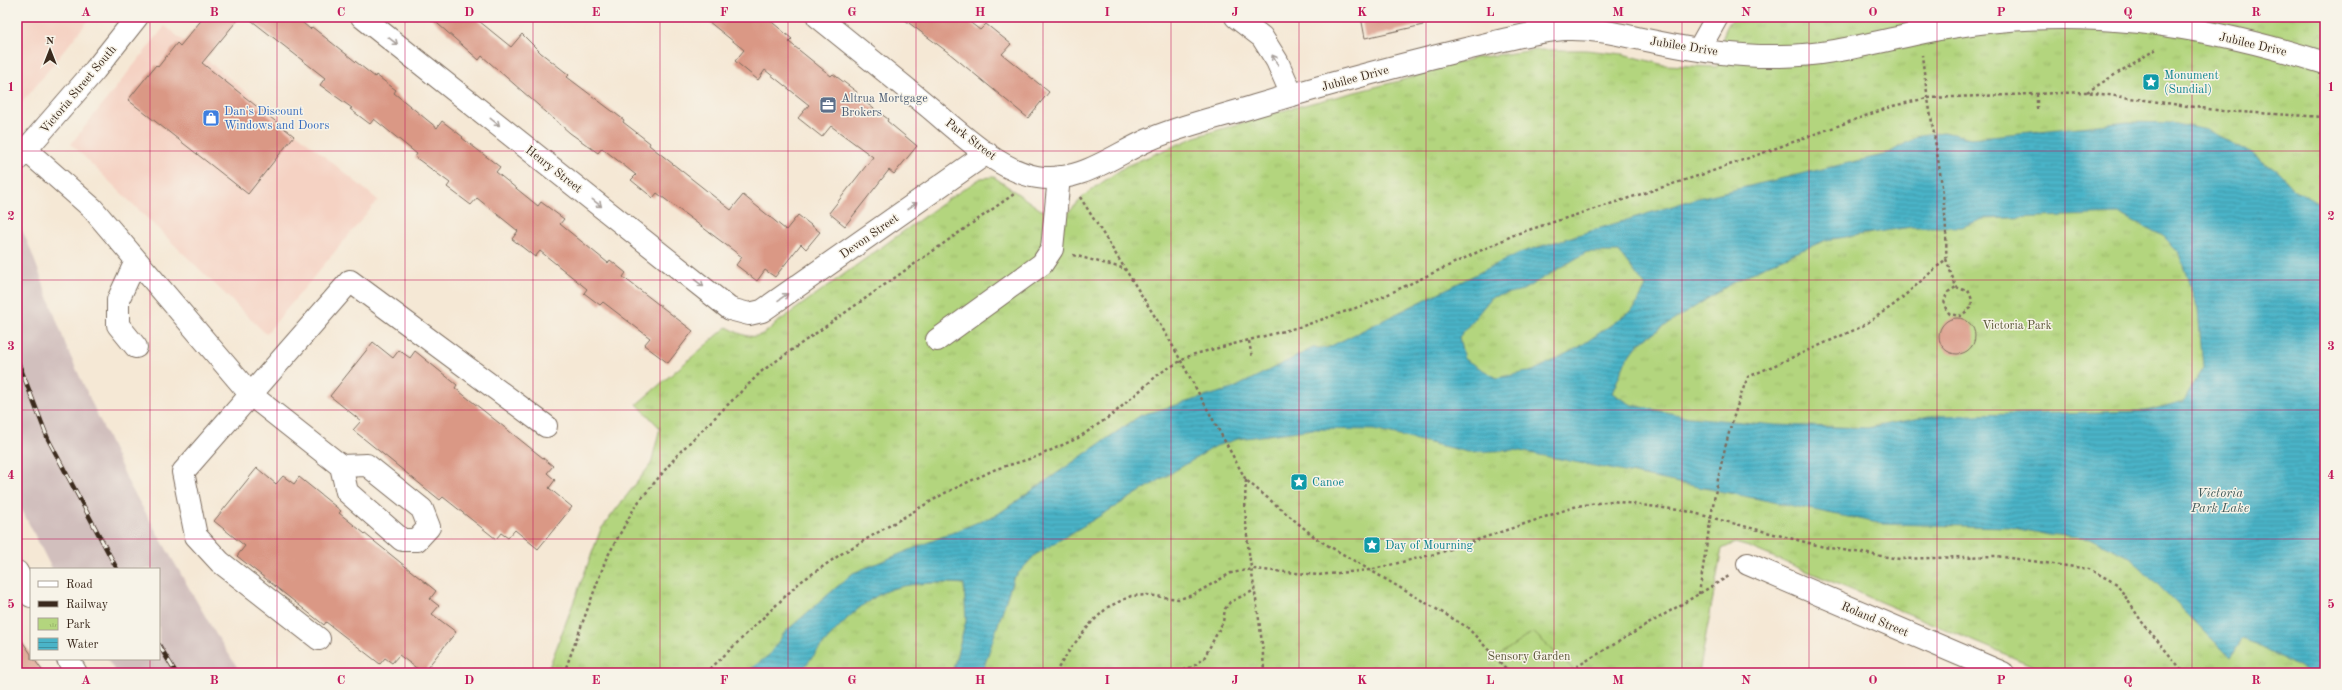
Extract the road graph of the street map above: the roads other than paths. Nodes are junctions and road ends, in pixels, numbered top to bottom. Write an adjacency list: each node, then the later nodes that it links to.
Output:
1 (138, 17): 12 (street, Victoria Street South)
2 (362, 17): 15 (street, Henry Street, one-way to 15)
3 (818, 17): 11 (street, Park Street)
4 (1236, 17): 10 (street, one-way to 4)
5 (1717, 17): 8 (street)
6 (2150, 19): 8 (street, Jubilee Drive); 9 (street, Jubilee Drive)
7 (1566, 23): 8 (street, Jubilee Drive); 10 (street, Jubilee Drive)
8 (1699, 49)
9 (2325, 63)
10 (1292, 95): 13 (street, Jubilee Drive)
11 (987, 154): 13 (street, Park Street); 15 (street, Devon Street, one-way to 11)
12 (22, 155): 14 (street)
13 (1059, 176): 16 (street)
14 (136, 261): 17 (street); 18 (street)
15 (749, 314)
16 (937, 340)
17 (136, 347)
18 (251, 395): 19 (street); 20 (street); 24 (street)
19 (546, 426)
20 (341, 466)
21 (1748, 564): 27 (street, Roland Street)
22 (17, 572): 23 (street)
23 (30, 594)
24 (319, 640)
25 (69, 660): 26 (street)
26 (76, 673)
27 (2003, 673)

